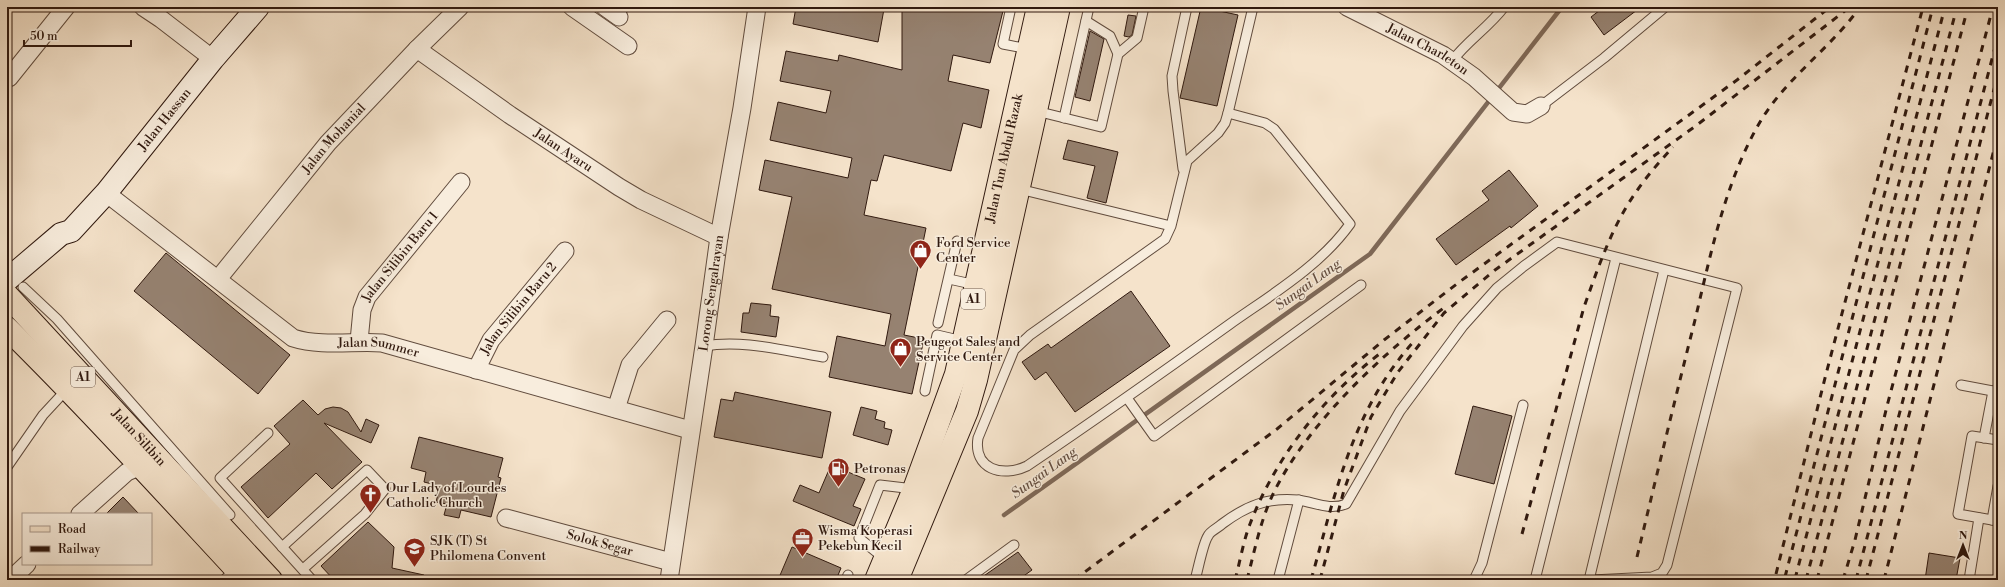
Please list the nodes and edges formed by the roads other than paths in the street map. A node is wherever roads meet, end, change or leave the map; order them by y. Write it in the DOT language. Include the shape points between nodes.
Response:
graph roads {
  1 [pos="66,7"];
  2 [pos="143,7"];
  3 [pos="258,7"];
  4 [pos="460,7"];
  5 [pos="572,7"];
  6 [pos="605,7"];
  7 [pos="757,7"];
  8 [pos="1011,7"];
  9 [pos="1038,7"];
  10 [pos="1059,7"];
  11 [pos="1089,7"];
  12 [pos="1144,7"];
  13 [pos="1187,7"];
  14 [pos="1253,7"];
  15 [pos="1347,7"];
  16 [pos="1504,7"];
  17 [pos="1665,7"];
  18 [pos="619,17"];
  19 [pos="1086,21"];
  20 [pos="628,46"];
  21 [pos="417,50"];
  22 [pos="1028,50"];
  23 [pos="1118,54"];
  24 [pos="213,59"];
  25 [pos="1452,61"];
  26 [pos="8,78"];
  27 [pos="1541,106"];
  28 [pos="1036,112"];
  29 [pos="1228,113"];
  30 [pos="1064,118"];
  31 [pos="1184,173"];
  32 [pos="461,182"];
  33 [pos="1019,189"];
  34 [pos="106,193"];
  35 [pos="1171,226"];
  36 [pos="719,237"];
  37 [pos="957,241"];
  38 [pos="565,251"];
  39 [pos="1616,258"];
  40 [pos="1664,270"];
  41 [pos="218,279"];
  42 [pos="949,279"];
  43 [pos="976,285"];
  44 [pos="1361,285"];
  45 [pos="11,293"];
  46 [pos="667,320"];
  47 [pos="938,323"];
  48 [pos="7,328"];
  49 [pos="359,341"];
  50 [pos="964,342"];
  51 [pos="704,346"];
  52 [pos="823,357"];
  53 [pos="476,370"];
  54 [pos="1961,385"];
  55 [pos="68,388"];
  56 [pos="925,391"];
  57 [pos="1995,391"];
  58 [pos="1127,398"];
  59 [pos="1523,405"];
  60 [pos="616,409"];
  61 [pos="690,430"];
  62 [pos="268,433"];
  63 [pos="1984,438"];
  64 [pos="1998,440"];
  65 [pos="141,466"];
  66 [pos="7,467"];
  67 [pos="1998,486"];
  68 [pos="914,489"];
  69 [pos="1299,500"];
  70 [pos="243,504"];
  71 [pos="81,513"];
  72 [pos="506,518"];
  73 [pos="1980,518"];
  74 [pos="225,519"];
  75 [pos="1995,521"];
  76 [pos="1014,545"];
  77 [pos="282,547"];
  78 [pos="885,559"];
  79 [pos="671,562"];
  80 [pos="26,565"];
  81 [pos="303,569"];
  82 [pos="235,576"];
  83 [pos="10,580"];
  84 [pos="271,580"];
  85 [pos="312,580"];
  86 [pos="669,580"];
  87 [pos="876,580"];
  88 [pos="898,580"];
  89 [pos="966,580"];
  90 [pos="1195,580"];
  91 [pos="1278,580"];
  92 [pos="1474,580"];
  93 [pos="1535,580"];
  94 [pos="1589,580"];
  95 [pos="1592,580"];
  96 [pos="1969,580"];
  1 -- 26 [label="street"];
  2 -- 24 [label="street"];
  3 -- 24 [label="street, Jalan Hassan"];
  4 -- 21 [label="street, Jalan Mohanial"];
  5 -- 20 [label="street"];
  6 -- 18 [label="street"];
  7 -- 36 [label="street, Lorong Sengalrayan"];
  8 -- 22 [label="lane" via="1002,44"];
  9 -- 22 [label="main road, Jalan Tun Abdul Razak / A1"];
  10 -- 28 [label="main road, Jalan Tun Abdul Razak / A1"];
  11 -- 19 [label="lane"];
  12 -- 23 [label="lane" via="1137,38"];
  13 -- 31 [label="lane" via="1172,76"];
  14 -- 29 [label="lane"];
  15 -- 25 [label="street, Jalan Charleton"];
  16 -- 25 [label="lane" via="1463,46"];
  17 -- 27 [label="lane"];
  19 -- 23 [label="lane" via="1110,36"];
  19 -- 30 [label="lane"];
  21 -- 36 [label="street, Jalan Ayaru" via="619,187"];
  21 -- 41 [label="street, Jalan Mohanial" via="328,143"];
  22 -- 43 [label="main road, Jalan Tun Abdul Razak / A1"];
  23 -- 30 [label="lane" via="1101,128"];
  24 -- 34 [label="street, Jalan Hassan"];
  25 -- 27 [label="street, Jalan Charleton" via="1474,77 1512,112 1527,114"];
  28 -- 30 [label="lane"];
  28 -- 33 [label="main road, Jalan Tun Abdul Razak / A1"];
  29 -- 31 [label="lane" via="1218,133 1186,161"];
  29 -- 58 [label="lane" via="1265,122 1274,129 1350,224 1342,235 1288,283"];
  31 -- 35 [label="lane"];
  32 -- 49 [label="street, Jalan Silibin Baru 1" via="367,297 362,310"];
  33 -- 35 [label="lane"];
  33 -- 88 [label="main road, Jalan Tun Abdul Razak / A1" via="982,354 966,411"];
  34 -- 41 [label="street, Jalan Summer"];
  34 -- 45 [label="street, Jalan Hassan" via="71,231 68,241"];
  35 -- 58 [label="lane" via="1164,239 1030,335 1014,350 978,438 979,456 995,470 1017,471"];
  36 -- 51 [label="street, Lorong Sengalrayan"];
  37 -- 42 [label="lane"];
  38 -- 53 [label="street, Jalan Silibin Baru 2" via="491,340"];
  39 -- 40 [label="lane"];
  39 -- 69 [label="lane" via="1557,242 1524,266 1497,288 1454,338 1400,411 1346,504 1332,508"];
  39 -- 93 [label="lane"];
  40 -- 94 [label="lane"];
  40 -- 95 [label="lane" via="1738,288 1667,566 1662,573 1652,577"];
  41 -- 49 [label="street, Jalan Summer" via="293,338 314,343"];
  42 -- 43 [label="lane"];
  42 -- 47 [label="lane"];
  43 -- 50 [label="main road, Jalan Tun Abdul Razak / A1"];
  44 -- 58 [label="lane" via="1154,436"];
  45 -- 74 [label="main road, Jalan Silibin / A1"];
  46 -- 60 [label="street" via="630,365"];
  48 -- 55 [label="main road, Jalan Silibin / A1"];
  49 -- 53 [label="street, Jalan Summer" via="382,343"];
  50 -- 56 [label="lane" via="937,335"];
  50 -- 68 [label="main road, Jalan Tun Abdul Razak / A1" via="946,405"];
  51 -- 52 [label="lane" via="739,343"];
  51 -- 61 [label="street, Lorong Sengalrayan"];
  53 -- 60 [label="street, Jalan Summer"];
  54 -- 57 [label="lane"];
  55 -- 65 [label="main road, Jalan Silibin / A1"];
  55 -- 66 [label="lane" via="43,415"];
  57 -- 63 [label="lane"];
  59 -- 92 [label="lane" via="1482,563"];
  60 -- 61 [label="street, Jalan Summer"];
  61 -- 79 [label="street, Lorong Sengalrayan"];
  62 -- 70 [label="lane" via="220,478"];
  63 -- 64 [label="lane"];
  63 -- 73 [label="lane" via="1972,436 1958,514"];
  65 -- 71 [label="street" via="127,472"];
  65 -- 82 [label="main road, Jalan Silibin / A1"];
  67 -- 75 [label="lane"];
  68 -- 78 [label="main road, Jalan Tun Abdul Razak / A1"];
  68 -- 78 [label="lane" via="880,485 859,538"];
  69 -- 90 [label="lane" via="1264,501 1235,514 1208,536"];
  69 -- 91 [label="lane"];
  70 -- 74 [label="lane"];
  70 -- 77 [label="lane"];
  72 -- 79 [label="street, Solok Segar"];
  73 -- 75 [label="lane"];
  73 -- 96 [label="lane"];
  74 -- 84 [label="main road, Jalan Silibin / A1"];
  76 -- 89 [label="lane"];
  77 -- 81 [label="lane"];
  77 -- 81 [label="lane" via="367,470 385,489 365,514"];
  78 -- 87 [label="main road, Jalan Tun Abdul Razak / A1"];
  79 -- 86 [label="street, Lorong Sengalrayan"];
  80 -- 83 [label="street"];
  81 -- 85 [label="lane"];
}
